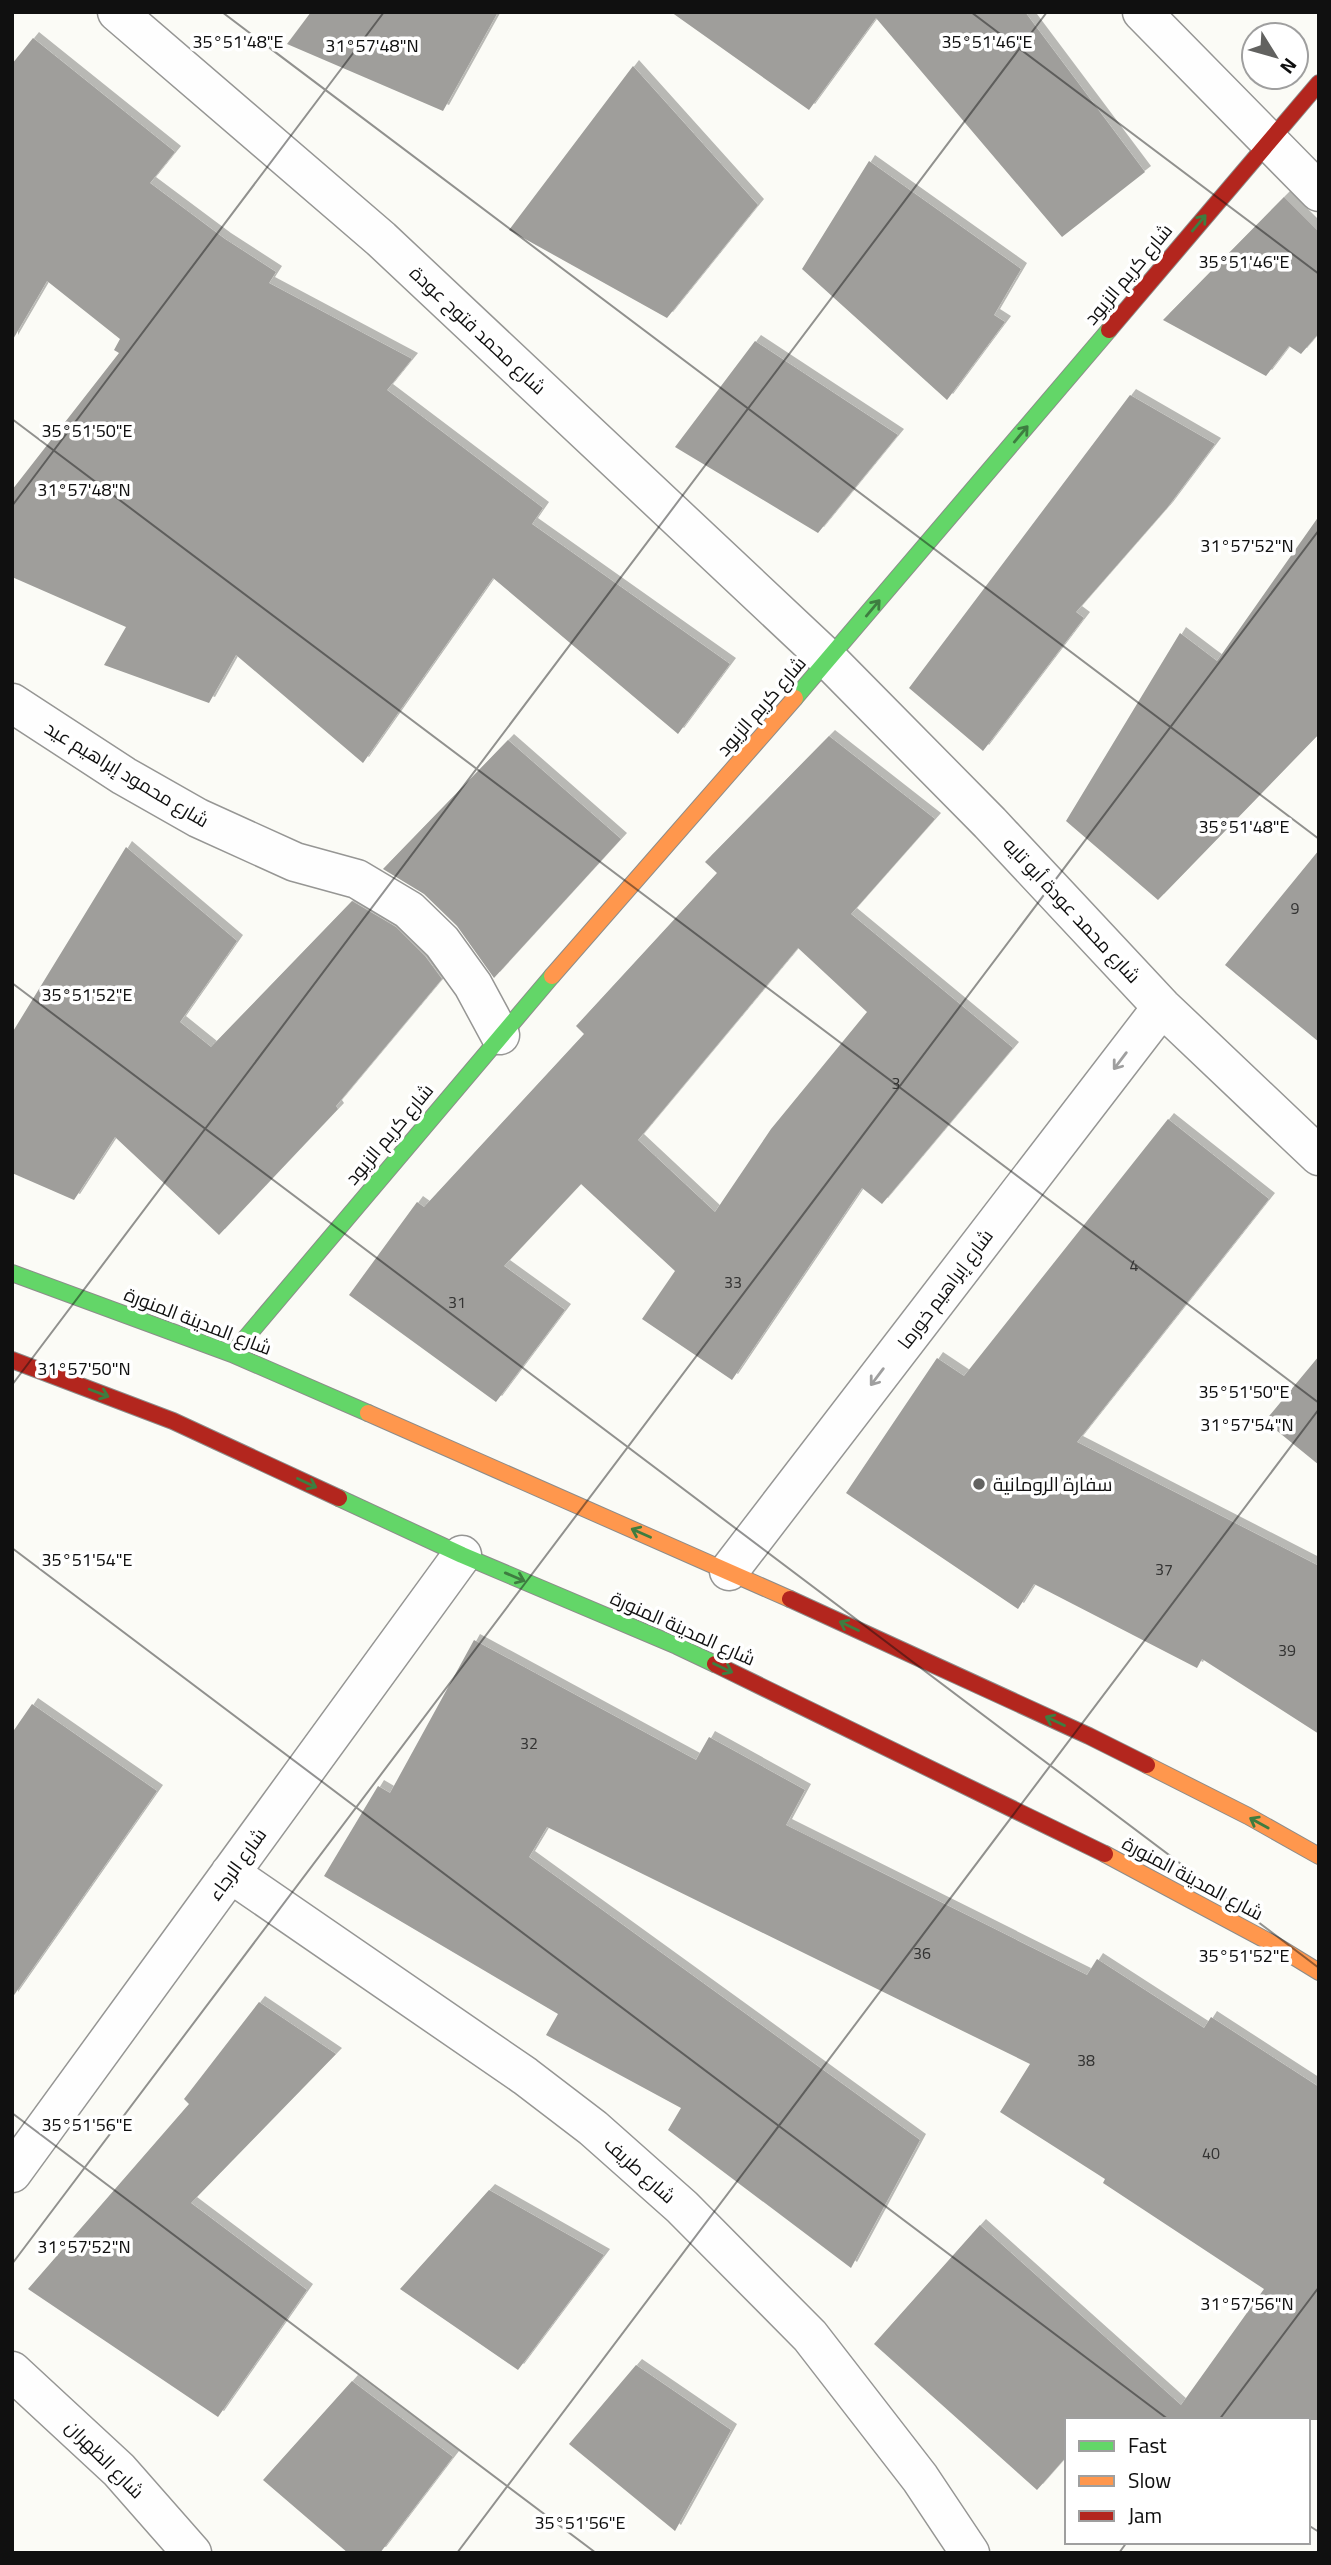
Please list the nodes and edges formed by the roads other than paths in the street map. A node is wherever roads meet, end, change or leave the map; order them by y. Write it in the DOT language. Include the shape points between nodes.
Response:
graph roads {
  1 [pos="117,12"];
  2 [pos="1142,12"];
  3 [pos="1319,83"];
  4 [pos="1270,140"];
  5 [pos="1319,192"];
  6 [pos="829,660"];
  7 [pos="12,704"];
  8 [pos="1162,1007"];
  9 [pos="500,1035"];
  10 [pos="1319,1156"];
  11 [pos="12,1273"];
  12 [pos="232,1354"];
  13 [pos="12,1360"];
  14 [pos="462,1555"];
  15 [pos="729,1571"];
  16 [pos="1319,1856"];
  17 [pos="230,1873"];
  18 [pos="1319,1972"];
  19 [pos="12,2173"];
  20 [pos="12,2371"];
  21 [pos="192,2553"];
  22 [pos="970,2553"];
  1 -- 6 [label="street, شارع محمد فتوح عودة" via="381,239"];
  2 -- 4 [label="street"];
  3 -- 4 [label="main road, شارع كريم الزيود"];
  4 -- 5 [label="street"];
  6 -- 4 [label="main road, شارع كريم الزيود, one-way"];
  6 -- 8 [label="street, شارع محمد عودة أبو تايه"];
  6 -- 9 [label="main road, شارع كريم الزيود"];
  7 -- 9 [label="street, شارع محمود إبراهيم عيد" via="198,818 295,862 358,879 409,910 442,942 473,985"];
  8 -- 10 [label="street, شارع محمد عودة أبو تايه"];
  8 -- 15 [label="street, شارع إبراهيم خورما, one-way"];
  9 -- 12 [label="main road, شارع كريم الزيود"];
  11 -- 12 [label="main road, شارع المدينة المنورة"];
  15 -- 12 [label="main road, شارع المدينة المنورة, one-way"];
  13 -- 14 [label="main road, شارع المدينة المنورة, one-way" via="173,1421"];
  14 -- 17 [label="street, شارع الرجاء"];
  14 -- 18 [label="main road, شارع المدينة المنورة, one-way" via="677,1646 867,1737 1097,1850"];
  16 -- 15 [label="main road, شارع المدينة المنورة, one-way" via="1089,1736"];
  17 -- 19 [label="street, شارع الرجاء"];
  17 -- 22 [label="street, شارع طريف" via="525,2076 593,2128 682,2207 810,2336 920,2478"];
  20 -- 21 [label="street, شارع الظهران" via="119,2470"];
}
